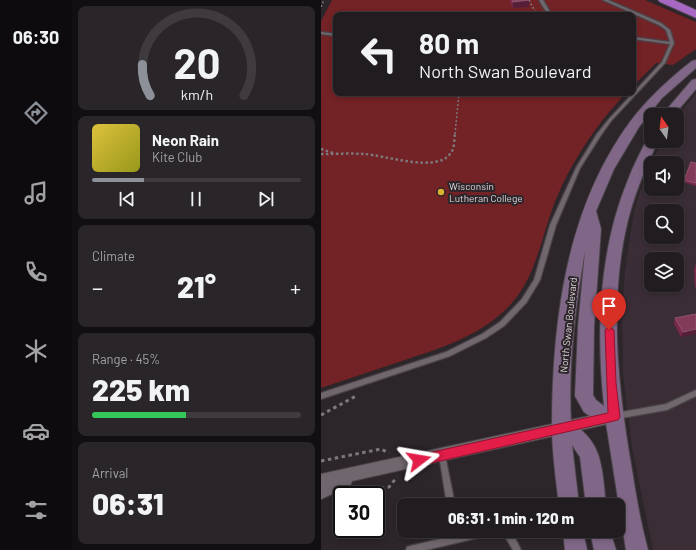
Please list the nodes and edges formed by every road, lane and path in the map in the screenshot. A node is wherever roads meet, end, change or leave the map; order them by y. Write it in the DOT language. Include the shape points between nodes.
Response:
graph roads {
  1 [pos="324,0"];
  2 [pos="529,0"];
  3 [pos="541,0"];
  4 [pos="605,0"];
  5 [pos="664,0"];
  6 [pos="685,0"];
  7 [pos="696,5"];
  8 [pos="321,7"];
  9 [pos="535,12"];
  10 [pos="547,12"];
  11 [pos="632,12"];
  12 [pos="636,14"];
  13 [pos="696,14"];
  14 [pos="321,33"];
  15 [pos="333,35"];
  16 [pos="636,38"];
  17 [pos="672,43"];
  18 [pos="696,63"];
  19 [pos="696,82"];
  20 [pos="636,92"];
  21 [pos="459,96"];
  22 [pos="633,96"];
  23 [pos="674,108"];
  24 [pos="649,148"];
  25 [pos="321,149"];
  26 [pos="334,153"];
  27 [pos="321,154"];
  28 [pos="590,213"];
  29 [pos="369,380"];
  30 [pos="696,393"];
  31 [pos="321,396"];
  32 [pos="321,415"];
  33 [pos="614,417"];
  34 [pos="561,427"];
  35 [pos="381,449"];
  36 [pos="442,455"];
  37 [pos="321,461"];
  38 [pos="364,473"];
  39 [pos="321,480"];
  40 [pos="389,487"];
  41 [pos="385,488"];
  42 [pos="321,492"];
  43 [pos="450,498"];
  44 [pos="568,498"];
  45 [pos="595,498"];
  46 [pos="447,538"];
  47 [pos="511,538"];
  48 [pos="574,538"];
  49 [pos="602,538"];
  50 [pos="410,550"];
  51 [pos="517,550"];
  52 [pos="576,550"];
  53 [pos="605,550"];
  54 [pos="637,550"];
  1 -- 8 [label="path"];
  2 -- 9 [label="path"];
  3 -- 10 [label="lane"];
  4 -- 11 [label="lane"];
  5 -- 13 [label="highway"];
  6 -- 7 [label="highway"];
  12 -- 17 [label="lane" via="669,30"];
  14 -- 15 [label="lane"];
  16 -- 17 [label="lane"];
  17 -- 20 [label="lane" via="664,62"];
  18 -- 28 [label="main road, North Swan Boulevard" via="668,86 628,134 606,173"];
  19 -- 23 [label="main road"];
  21 -- 26 [label="path" via="453,149 450,155 440,160 423,163 365,154"];
  22 -- 29 [label="lane" via="606,125 578,168 553,225 537,280 515,311 502,324 468,345"];
  24 -- 33 [label="main road" via="624,213 612,269 609,317"];
  25 -- 26 [label="path"];
  26 -- 27 [label="path"];
  28 -- 33 [label="main road" via="594,229 586,327 584,396 590,406"];
  28 -- 34 [label="main road, North Swan Boulevard" via="582,231 570,290 563,348"];
  29 -- 31 [label="lane"];
  29 -- 32 [label="path" via="363,392"];
  30 -- 33 [label="lane" via="667,407"];
  33 -- 34 [label="street"];
  33 -- 54 [label="main road"];
  34 -- 36 [label="street"];
  34 -- 44 [label="main road, North Swan Boulevard"];
  34 -- 45 [label="main road" via="585,444 591,463"];
  35 -- 37 [label="path"];
  36 -- 38 [label="street"];
  36 -- 43 [label="lane"];
  38 -- 39 [label="street"];
  38 -- 42 [label="street"];
  40 -- 41 [label="path"];
  46 -- 50 [label="lane"];
  47 -- 51 [label="lane"];
  48 -- 52 [label="main road"];
  49 -- 53 [label="main road"];
}
